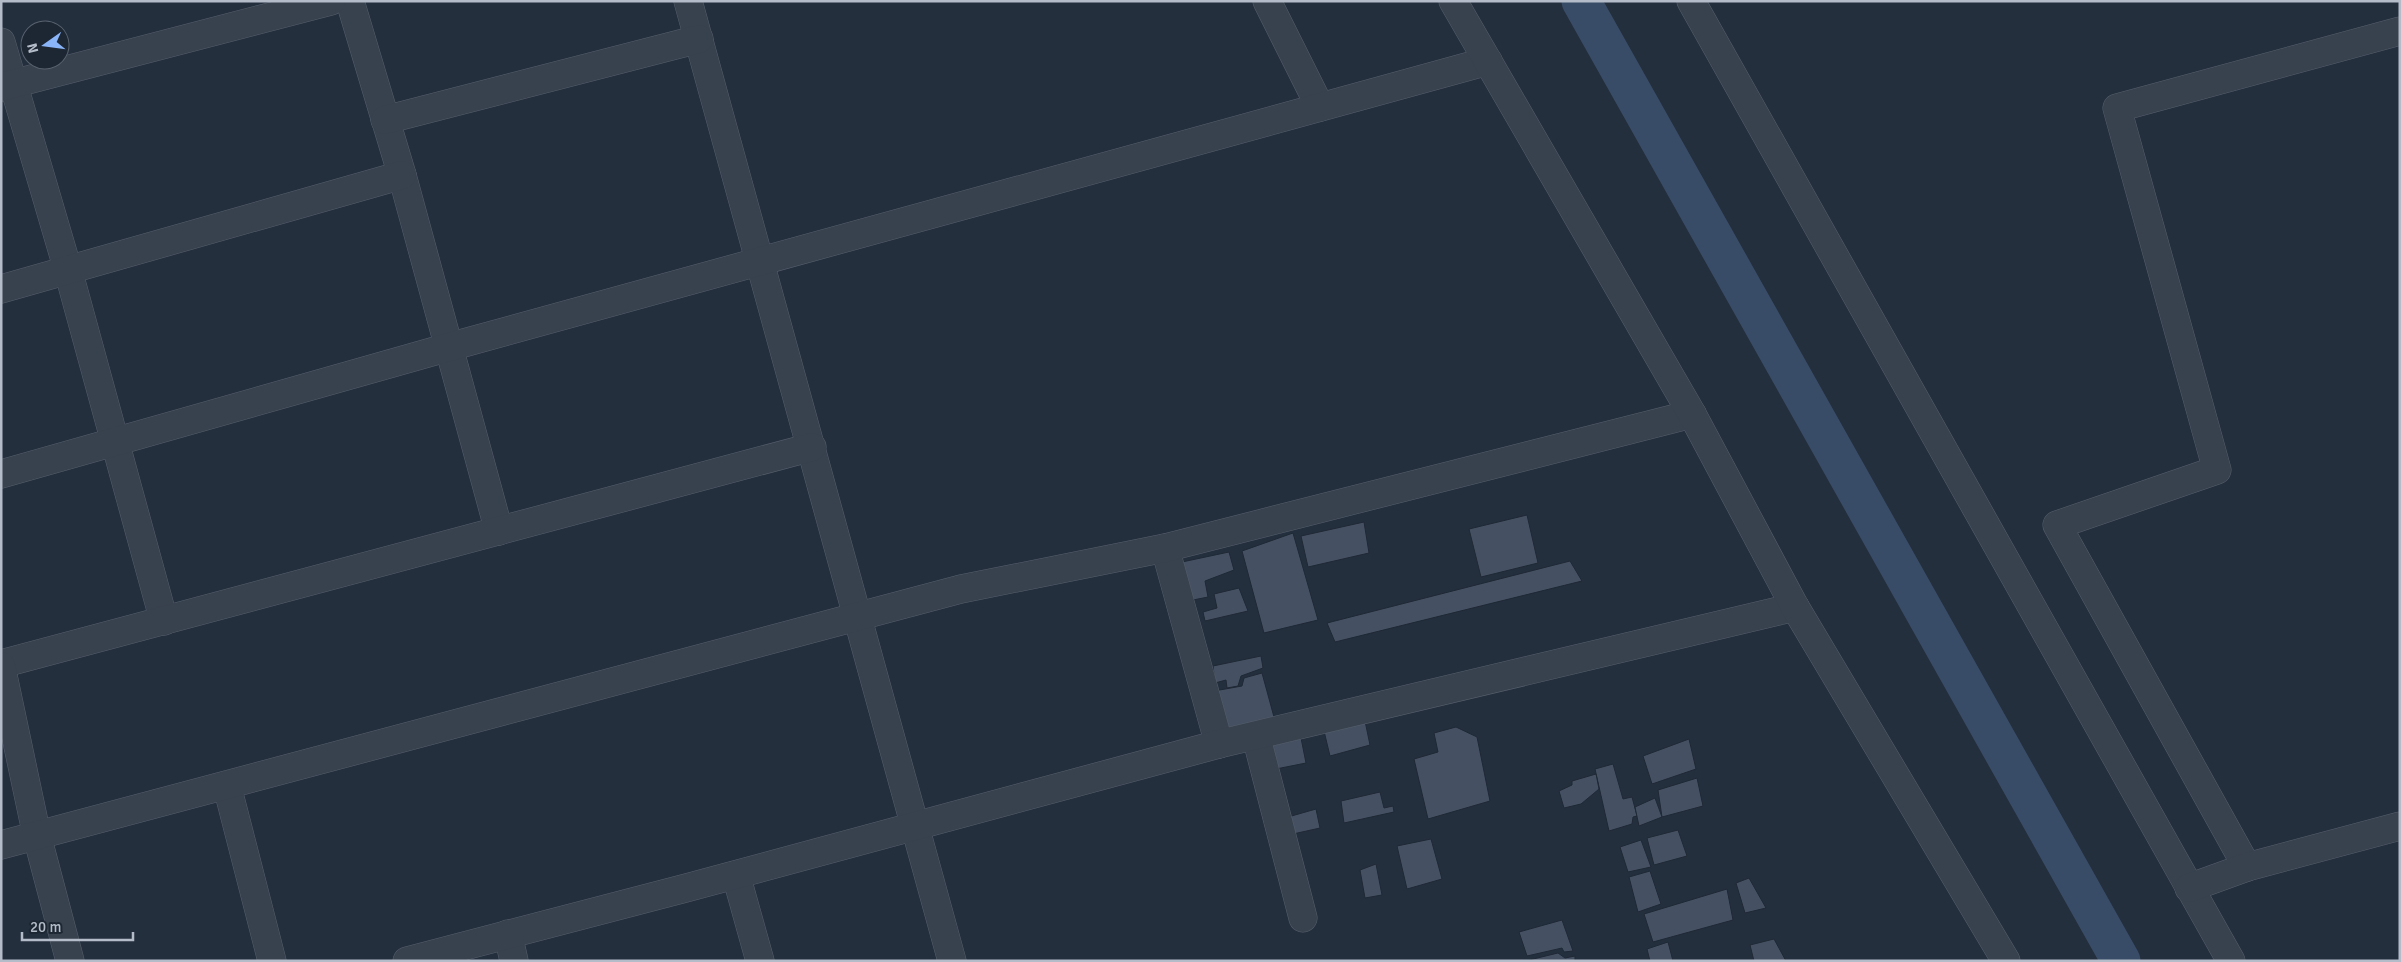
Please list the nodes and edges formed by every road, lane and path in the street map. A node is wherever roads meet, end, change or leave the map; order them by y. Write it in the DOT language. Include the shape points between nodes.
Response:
graph roads {
  1 [pos="330,1"];
  2 [pos="350,1"];
  3 [pos="688,1"];
  4 [pos="1267,1"];
  5 [pos="1453,1"];
  6 [pos="1691,1"];
  7 [pos="2400,31"];
  8 [pos="699,39"];
  9 [pos="1,42"];
  10 [pos="1488,61"];
  11 [pos="7,85"];
  12 [pos="1320,107"];
  13 [pos="386,120"];
  14 [pos="402,175"];
  15 [pos="761,261"];
  16 [pos="68,270"];
  17 [pos="1,289"];
  18 [pos="449,347"];
  19 [pos="1692,414"];
  20 [pos="115,442"];
  21 [pos="812,447"];
  22 [pos="1,474"];
  23 [pos="499,531"];
  24 [pos="1165,548"];
  25 [pos="1795,607"];
  26 [pos="857,617"];
  27 [pos="164,621"];
  28 [pos="1,665"];
  29 [pos="1256,736"];
  30 [pos="1219,744"];
  31 [pos="227,786"];
  32 [pos="2400,826"];
  33 [pos="913,827"];
  34 [pos="36,836"];
  35 [pos="1,845"];
  36 [pos="2247,867"];
  37 [pos="736,875"];
  38 [pos="2189,888"];
  39 [pos="1303,918"];
  40 [pos="508,934"];
  41 [pos="70,961"];
  42 [pos="272,961"];
  43 [pos="407,961"];
  44 [pos="514,961"];
  45 [pos="760,961"];
  46 [pos="952,961"];
  47 [pos="2006,961"];
  48 [pos="2231,961"];
  1 -- 11 [label="street"];
  2 -- 13 [label="street"];
  3 -- 8 [label="street"];
  4 -- 12 [label="street"];
  5 -- 10 [label="street"];
  6 -- 38 [label="street"];
  7 -- 36 [label="street" via="2117,108 2217,470 2057,525"];
  8 -- 13 [label="street"];
  8 -- 15 [label="street"];
  9 -- 11 [label="street"];
  10 -- 12 [label="street"];
  10 -- 19 [label="street"];
  11 -- 16 [label="street"];
  12 -- 15 [label="street"];
  13 -- 14 [label="street"];
  14 -- 16 [label="street"];
  14 -- 18 [label="street"];
  15 -- 18 [label="street"];
  15 -- 21 [label="street"];
  16 -- 17 [label="street"];
  16 -- 20 [label="street"];
  18 -- 20 [label="street"];
  18 -- 23 [label="street"];
  19 -- 24 [label="street"];
  19 -- 25 [label="street"];
  20 -- 22 [label="street"];
  20 -- 27 [label="street"];
  21 -- 23 [label="street"];
  21 -- 26 [label="street"];
  23 -- 27 [label="street"];
  24 -- 26 [label="street" via="961,589"];
  24 -- 30 [label="street"];
  25 -- 29 [label="street"];
  25 -- 47 [label="street"];
  26 -- 31 [label="street"];
  26 -- 33 [label="street"];
  27 -- 28 [label="street"];
  28 -- 34 [label="street"];
  29 -- 30 [label="street"];
  29 -- 39 [label="street"];
  30 -- 33 [label="street"];
  31 -- 34 [label="street"];
  31 -- 42 [label="street"];
  32 -- 36 [label="street"];
  33 -- 37 [label="street"];
  33 -- 46 [label="street"];
  34 -- 35 [label="street"];
  34 -- 41 [label="street"];
  36 -- 38 [label="street"];
  37 -- 40 [label="street"];
  37 -- 45 [label="street"];
  38 -- 48 [label="street"];
  40 -- 43 [label="street"];
  40 -- 44 [label="street"];
}
